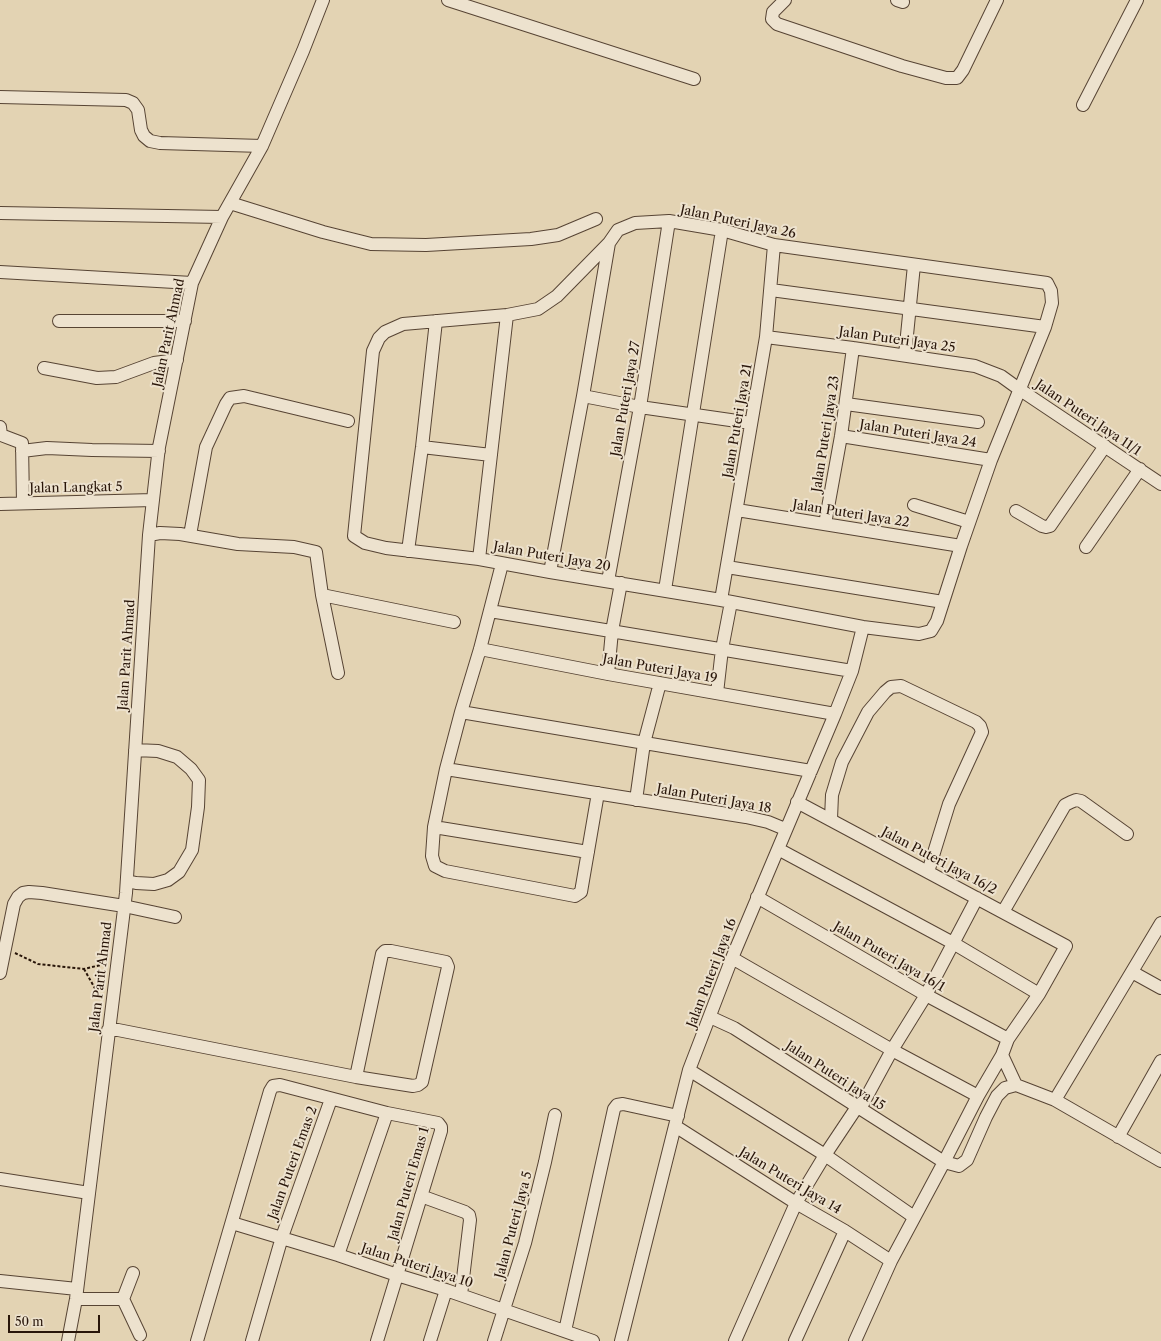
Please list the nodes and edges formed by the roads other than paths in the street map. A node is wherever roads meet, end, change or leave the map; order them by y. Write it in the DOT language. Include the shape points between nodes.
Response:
graph roads {
  1 [pos="323,0"];
  2 [pos="448,0"];
  3 [pos="785,0"];
  4 [pos="996,0"];
  5 [pos="1137,0"];
  6 [pos="694,79"];
  7 [pos="0,97"];
  8 [pos="1083,104"];
  9 [pos="262,146"];
  10 [pos="230,203"];
  11 [pos="0,213"];
  12 [pos="222,217"];
  13 [pos="596,219"];
  14 [pos="669,221"];
  15 [pos="722,230"];
  16 [pos="608,243"];
  17 [pos="774,245"];
  18 [pos="914,265"];
  19 [pos="0,272"];
  20 [pos="192,283"];
  21 [pos="771,290"];
  22 [pos="910,310"];
  23 [pos="506,315"];
  24 [pos="59,321"];
  25 [pos="185,321"];
  26 [pos="436,321"];
  27 [pos="1045,327"];
  28 [pos="766,338"];
  29 [pos="853,348"];
  30 [pos="373,350"];
  31 [pos="905,355"];
  32 [pos="177,360"];
  33 [pos="44,368"];
  34 [pos="1019,389"];
  35 [pos="583,396"];
  36 [pos="846,404"];
  37 [pos="640,406"];
  38 [pos="693,415"];
  39 [pos="348,421"];
  40 [pos="978,422"];
  41 [pos="751,423"];
  42 [pos="0,427"];
  43 [pos="841,436"];
  44 [pos="1105,446"];
  45 [pos="422,447"];
  46 [pos="22,451"];
  47 [pos="159,451"];
  48 [pos="491,455"];
  49 [pos="991,460"];
  50 [pos="1140,469"];
  51 [pos="1161,484"];
  52 [pos="153,500"];
  53 [pos="23,503"];
  54 [pos="0,504"];
  55 [pos="914,505"];
  56 [pos="737,510"];
  57 [pos="1016,511"];
  58 [pos="969,522"];
  59 [pos="825,524"];
  60 [pos="155,534"];
  61 [pos="185,534"];
  62 [pos="960,546"];
  63 [pos="1086,547"];
  64 [pos="408,551"];
  65 [pos="479,559"];
  66 [pos="502,564"];
  67 [pos="727,567"];
  68 [pos="550,572"];
  69 [pos="608,581"];
  70 [pos="621,583"];
  71 [pos="665,590"];
  72 [pos="322,595"];
  73 [pos="726,601"];
  74 [pos="943,602"];
  75 [pos="490,610"];
  76 [pos="454,622"];
  77 [pos="863,627"];
  78 [pos="612,631"];
  79 [pos="480,649"];
  80 [pos="722,649"];
  81 [pos="852,671"];
  82 [pos="338,673"];
  83 [pos="608,674"];
  84 [pos="660,683"];
  85 [pos="717,693"];
  86 [pos="461,712"];
  87 [pos="835,714"];
  88 [pos="644,743"];
  89 [pos="139,750"];
  90 [pos="446,769"];
  91 [pos="811,771"];
  92 [pos="598,793"];
  93 [pos="636,800"];
  94 [pos="797,802"];
  95 [pos="831,819"];
  96 [pos="434,827"];
  97 [pos="785,829"];
  98 [pos="1127,834"];
  99 [pos="778,849"];
  100 [pos="588,852"];
  101 [pos="928,872"];
  102 [pos="131,882"];
  103 [pos="757,897"];
  104 [pos="977,898"];
  105 [pos="134,908"];
  106 [pos="1003,912"];
  107 [pos="175,917"];
  108 [pos="1161,923"];
  109 [pos="953,943"];
  110 [pos="732,958"];
  111 [pos="0,972"];
  112 [pos="1132,972"];
  113 [pos="1161,988"];
  114 [pos="1039,994"];
  115 [pos="926,995"];
  116 [pos="710,1017"];
  117 [pos="113,1030"];
  118 [pos="1008,1038"];
  119 [pos="892,1050"];
  120 [pos="1002,1055"];
  121 [pos="1161,1062"];
  122 [pos="690,1070"];
  123 [pos="356,1077"];
  124 [pos="1016,1085"];
  125 [pos="978,1096"];
  126 [pos="331,1099"];
  127 [pos="1055,1100"];
  128 [pos="858,1108"];
  129 [pos="387,1114"];
  130 [pos="555,1115"];
  131 [pos="676,1121"];
  132 [pos="1118,1137"];
  133 [pos="825,1155"];
  134 [pos="1161,1161"];
  135 [pos="944,1162"];
  136 [pos="0,1179"];
  137 [pos="89,1194"];
  138 [pos="421,1196"];
  139 [pos="796,1203"];
  140 [pos="914,1217"];
  141 [pos="232,1223"];
  142 [pos="845,1231"];
  143 [pos="282,1237"];
  144 [pos="338,1255"];
  145 [pos="892,1261"];
  146 [pos="133,1273"];
  147 [pos="397,1275"];
  148 [pos="0,1280"];
  149 [pos="446,1290"];
  150 [pos="461,1295"];
  151 [pos="82,1296"];
  152 [pos="123,1299"];
  153 [pos="504,1310"];
  154 [pos="565,1330"];
  155 [pos="140,1335"];
  156 [pos="68,1341"];
  157 [pos="197,1341"];
  158 [pos="252,1341"];
  159 [pos="377,1341"];
  160 [pos="430,1341"];
  161 [pos="494,1341"];
  162 [pos="593,1341"];
  163 [pos="621,1341"];
  164 [pos="735,1341"];
  165 [pos="795,1341"];
  166 [pos="855,1341"];
  1 -- 9 [label="street, Jalan Parit Ahmad"];
  2 -- 6 [label="street"];
  3 -- 4 [label="street" via="773,12 772,19 777,24 946,78 957,78 963,70"];
  5 -- 8 [label="street"];
  7 -- 9 [label="street" via="126,100 133,103 138,110 141,130 150,141"];
  9 -- 10 [label="street, Jalan Parit Ahmad"];
  10 -- 12 [label="street, Jalan Parit Ahmad"];
  10 -- 13 [label="street" via="323,232 364,243 386,245 531,239 558,235"];
  11 -- 12 [label="street"];
  12 -- 20 [label="street, Jalan Parit Ahmad"];
  14 -- 15 [label="street, Jalan Puteri Jaya 26"];
  14 -- 16 [label="street, Jalan Puteri Jaya 26" via="635,224 618,230"];
  14 -- 37 [label="street, Jalan Puteri Jaya 27"];
  15 -- 17 [label="street, Jalan Puteri Jaya 26"];
  15 -- 38 [label="street"];
  16 -- 23 [label="street, Jalan Puteri Jaya 26" via="557,296 538,309"];
  16 -- 35 [label="street"];
  17 -- 18 [label="street, Jalan Puteri Jaya 26"];
  17 -- 21 [label="street, Jalan Puteri Jaya 21"];
  18 -- 22 [label="street"];
  18 -- 27 [label="street, Jalan Puteri Jaya 26" via="1047,283 1052,303"];
  19 -- 20 [label="street"];
  20 -- 25 [label="street, Jalan Parit Ahmad"];
  21 -- 22 [label="street"];
  21 -- 28 [label="street, Jalan Puteri Jaya 21"];
  22 -- 27 [label="street"];
  22 -- 31 [label="street"];
  23 -- 26 [label="street, Jalan Puteri Jaya 26"];
  23 -- 48 [label="street"];
  24 -- 25 [label="street"];
  25 -- 32 [label="street, Jalan Parit Ahmad"];
  26 -- 30 [label="street, Jalan Puteri Jaya 26" via="403,324 385,332"];
  26 -- 45 [label="street"];
  27 -- 34 [label="street"];
  28 -- 29 [label="street, Jalan Puteri Jaya 25"];
  28 -- 41 [label="street, Jalan Puteri Jaya 21"];
  29 -- 31 [label="street, Jalan Puteri Jaya 25"];
  29 -- 36 [label="street, Jalan Puteri Jaya 23"];
  30 -- 64 [label="street, Jalan Puteri Jaya 20" via="354,536 364,542"];
  31 -- 34 [label="street, Jalan Puteri Jaya 25" via="975,366 1001,376"];
  32 -- 33 [label="street" via="154,363 116,377 97,378"];
  32 -- 47 [label="street, Jalan Parit Ahmad"];
  34 -- 44 [label="street, Jalan Puteri Jaya 11/1"];
  34 -- 49 [label="street"];
  35 -- 37 [label="street"];
  35 -- 68 [label="street"];
  36 -- 40 [label="street"];
  36 -- 43 [label="street, Jalan Puteri Jaya 23"];
  37 -- 38 [label="street"];
  37 -- 69 [label="street, Jalan Puteri Jaya 27"];
  38 -- 41 [label="street"];
  38 -- 71 [label="street"];
  39 -- 61 [label="street" via="244,396 230,398 206,447"];
  41 -- 56 [label="street, Jalan Puteri Jaya 21"];
  42 -- 46 [label="street" via="1,435 22,443"];
  43 -- 49 [label="street, Jalan Puteri Jaya 24"];
  43 -- 59 [label="street, Jalan Puteri Jaya 23"];
  44 -- 50 [label="street, Jalan Puteri Jaya 11/1"];
  44 -- 57 [label="street" via="1050,526 1042,526"];
  45 -- 48 [label="street"];
  45 -- 64 [label="street"];
  46 -- 47 [label="street" via="47,448"];
  46 -- 53 [label="street"];
  47 -- 52 [label="street, Jalan Parit Ahmad"];
  48 -- 65 [label="street"];
  49 -- 58 [label="street"];
  50 -- 51 [label="street, Jalan Puteri Jaya 11/1"];
  50 -- 63 [label="street"];
  52 -- 53 [label="street, Jalan Langkat 5"];
  52 -- 60 [label="street, Jalan Parit Ahmad"];
  53 -- 54 [label="street, Jalan Langkat 5"];
  55 -- 58 [label="street"];
  56 -- 59 [label="street, Jalan Puteri Jaya 22"];
  56 -- 67 [label="street, Jalan Puteri Jaya 21"];
  58 -- 62 [label="street"];
  59 -- 62 [label="street, Jalan Puteri Jaya 22"];
  60 -- 61 [label="street"];
  60 -- 89 [label="street, Jalan Parit Ahmad"];
  61 -- 72 [label="street" via="238,544 294,547 316,552"];
  62 -- 74 [label="street"];
  64 -- 65 [label="street, Jalan Puteri Jaya 20"];
  65 -- 66 [label="street, Jalan Puteri Jaya 20"];
  66 -- 68 [label="street, Jalan Puteri Jaya 20"];
  66 -- 75 [label="street"];
  67 -- 73 [label="street, Jalan Puteri Jaya 21"];
  67 -- 74 [label="street"];
  68 -- 69 [label="street, Jalan Puteri Jaya 20"];
  69 -- 70 [label="street, Jalan Puteri Jaya 20"];
  70 -- 71 [label="street, Jalan Puteri Jaya 20"];
  70 -- 78 [label="street"];
  71 -- 73 [label="street, Jalan Puteri Jaya 20"];
  72 -- 76 [label="street"];
  72 -- 82 [label="street"];
  73 -- 77 [label="street, Jalan Puteri Jaya 20"];
  73 -- 80 [label="street, Jalan Puteri Jaya 21"];
  74 -- 77 [label="street, Jalan Puteri Jaya 20" via="931,631 918,634"];
  75 -- 78 [label="street"];
  75 -- 79 [label="street"];
  77 -- 81 [label="street, Jalan Puteri Jaya 16"];
  78 -- 80 [label="street"];
  78 -- 83 [label="street"];
  79 -- 83 [label="street, Jalan Puteri Jaya 19"];
  79 -- 86 [label="street"];
  80 -- 81 [label="street"];
  80 -- 85 [label="street, Jalan Puteri Jaya 21"];
  81 -- 87 [label="street, Jalan Puteri Jaya 16"];
  83 -- 84 [label="street, Jalan Puteri Jaya 19"];
  84 -- 85 [label="street, Jalan Puteri Jaya 19"];
  84 -- 88 [label="street"];
  85 -- 87 [label="street, Jalan Puteri Jaya 19"];
  86 -- 88 [label="street"];
  86 -- 90 [label="street"];
  87 -- 91 [label="street, Jalan Puteri Jaya 16"];
  88 -- 91 [label="street"];
  88 -- 93 [label="street"];
  89 -- 102 [label="street, Jalan Parit Ahmad"];
  89 -- 102 [label="street" via="158,751 177,757 191,769 199,780 198,807 192,850 179,872 168,880 154,884"];
  90 -- 92 [label="street, Jalan Puteri Jaya 18"];
  90 -- 96 [label="street"];
  91 -- 94 [label="street, Jalan Puteri Jaya 16"];
  92 -- 93 [label="street, Jalan Puteri Jaya 18"];
  92 -- 100 [label="street"];
  93 -- 97 [label="street, Jalan Puteri Jaya 18" via="746,817"];
  94 -- 95 [label="street, Jalan Puteri Jaya 16/2"];
  94 -- 97 [label="street, Jalan Puteri Jaya 16"];
  95 -- 101 [label="street, Jalan Puteri Jaya 16/2"];
  95 -- 101 [label="street" via="832,795 842,762 868,712 884,692 892,687 901,686 976,722 982,732 949,804"];
  96 -- 100 [label="street"];
  96 -- 100 [label="street" via="432,856 435,866 445,871 575,896 581,892"];
  97 -- 99 [label="street, Jalan Puteri Jaya 16"];
  98 -- 106 [label="street" via="1081,800 1065,805"];
  99 -- 103 [label="street, Jalan Puteri Jaya 16"];
  99 -- 109 [label="street"];
  101 -- 104 [label="street, Jalan Puteri Jaya 16/2"];
  102 -- 105 [label="street, Jalan Parit Ahmad"];
  103 -- 110 [label="street, Jalan Puteri Jaya 16"];
  103 -- 115 [label="street, Jalan Puteri Jaya 16/1"];
  104 -- 106 [label="street, Jalan Puteri Jaya 16/2"];
  104 -- 109 [label="street"];
  105 -- 107 [label="street"];
  105 -- 111 [label="street" via="42,893 23,893 14,904"];
  105 -- 117 [label="street, Jalan Parit Ahmad" via="118,954 110,1015"];
  106 -- 114 [label="street, Jalan Puteri Jaya 16/2" via="1066,946"];
  108 -- 112 [label="street"];
  109 -- 114 [label="street"];
  109 -- 115 [label="street"];
  110 -- 116 [label="street, Jalan Puteri Jaya 16"];
  110 -- 119 [label="street"];
  112 -- 113 [label="street"];
  112 -- 127 [label="street"];
  114 -- 118 [label="street"];
  115 -- 118 [label="street, Jalan Puteri Jaya 16/1"];
  115 -- 119 [label="street"];
  116 -- 122 [label="street, Jalan Puteri Jaya 16"];
  116 -- 128 [label="street, Jalan Puteri Jaya 15" via="734,1028"];
  117 -- 123 [label="street"];
  117 -- 137 [label="street, Jalan Parit Ahmad"];
  118 -- 120 [label="street"];
  119 -- 125 [label="street"];
  119 -- 128 [label="street"];
  120 -- 124 [label="street"];
  120 -- 125 [label="street"];
  121 -- 132 [label="street"];
  122 -- 131 [label="street, Jalan Puteri Jaya 16"];
  122 -- 133 [label="street"];
  123 -- 123 [label="street" via="413,1086 422,1082 448,967 446,962 390,951 382,954"];
  124 -- 127 [label="street"];
  124 -- 135 [label="street" via="1005,1088 997,1096 967,1160 959,1166"];
  125 -- 135 [label="street"];
  126 -- 129 [label="street"];
  126 -- 141 [label="street" via="280,1085 273,1086"];
  126 -- 143 [label="street, Jalan Puteri Emas 2"];
  127 -- 132 [label="street"];
  128 -- 133 [label="street"];
  128 -- 135 [label="street, Jalan Puteri Jaya 15"];
  129 -- 138 [label="street, Jalan Puteri Emas 1" via="441,1126"];
  129 -- 144 [label="street"];
  130 -- 153 [label="street, Jalan Puteri Jaya 5" via="524,1243"];
  131 -- 139 [label="street, Jalan Puteri Jaya 14"];
  131 -- 154 [label="street, Jalan Puteri Jaya 14" via="623,1104 617,1105 614,1109"];
  131 -- 163 [label="street, Jalan Puteri Jaya 16"];
  132 -- 134 [label="street"];
  133 -- 139 [label="street"];
  133 -- 140 [label="street"];
  135 -- 140 [label="street"];
  136 -- 137 [label="street"];
  137 -- 151 [label="street, Jalan Parit Ahmad"];
  138 -- 147 [label="street, Jalan Puteri Emas 1"];
  138 -- 150 [label="street" via="465,1212 469,1216"];
  139 -- 142 [label="street, Jalan Puteri Jaya 14"];
  139 -- 164 [label="street"];
  140 -- 145 [label="street"];
  141 -- 143 [label="street, Jalan Puteri Jaya 10"];
  141 -- 157 [label="street"];
  142 -- 145 [label="street, Jalan Puteri Jaya 14"];
  142 -- 165 [label="street"];
  143 -- 144 [label="street, Jalan Puteri Jaya 10"];
  143 -- 158 [label="street, Jalan Puteri Emas 2"];
  144 -- 147 [label="street, Jalan Puteri Jaya 10"];
  145 -- 166 [label="street"];
  146 -- 152 [label="street"];
  147 -- 149 [label="street, Jalan Puteri Jaya 10"];
  147 -- 159 [label="street, Jalan Puteri Emas 1"];
  148 -- 151 [label="street"];
  149 -- 150 [label="street, Jalan Puteri Jaya 10"];
  149 -- 160 [label="street"];
  150 -- 153 [label="street, Jalan Puteri Jaya 10"];
  151 -- 152 [label="street"];
  151 -- 156 [label="street, Jalan Parit Ahmad"];
  152 -- 155 [label="street"];
  153 -- 154 [label="street, Jalan Puteri Jaya 10"];
  153 -- 161 [label="street, Jalan Puteri Jaya 5"];
  154 -- 162 [label="street, Jalan Puteri Jaya 10"];
}
